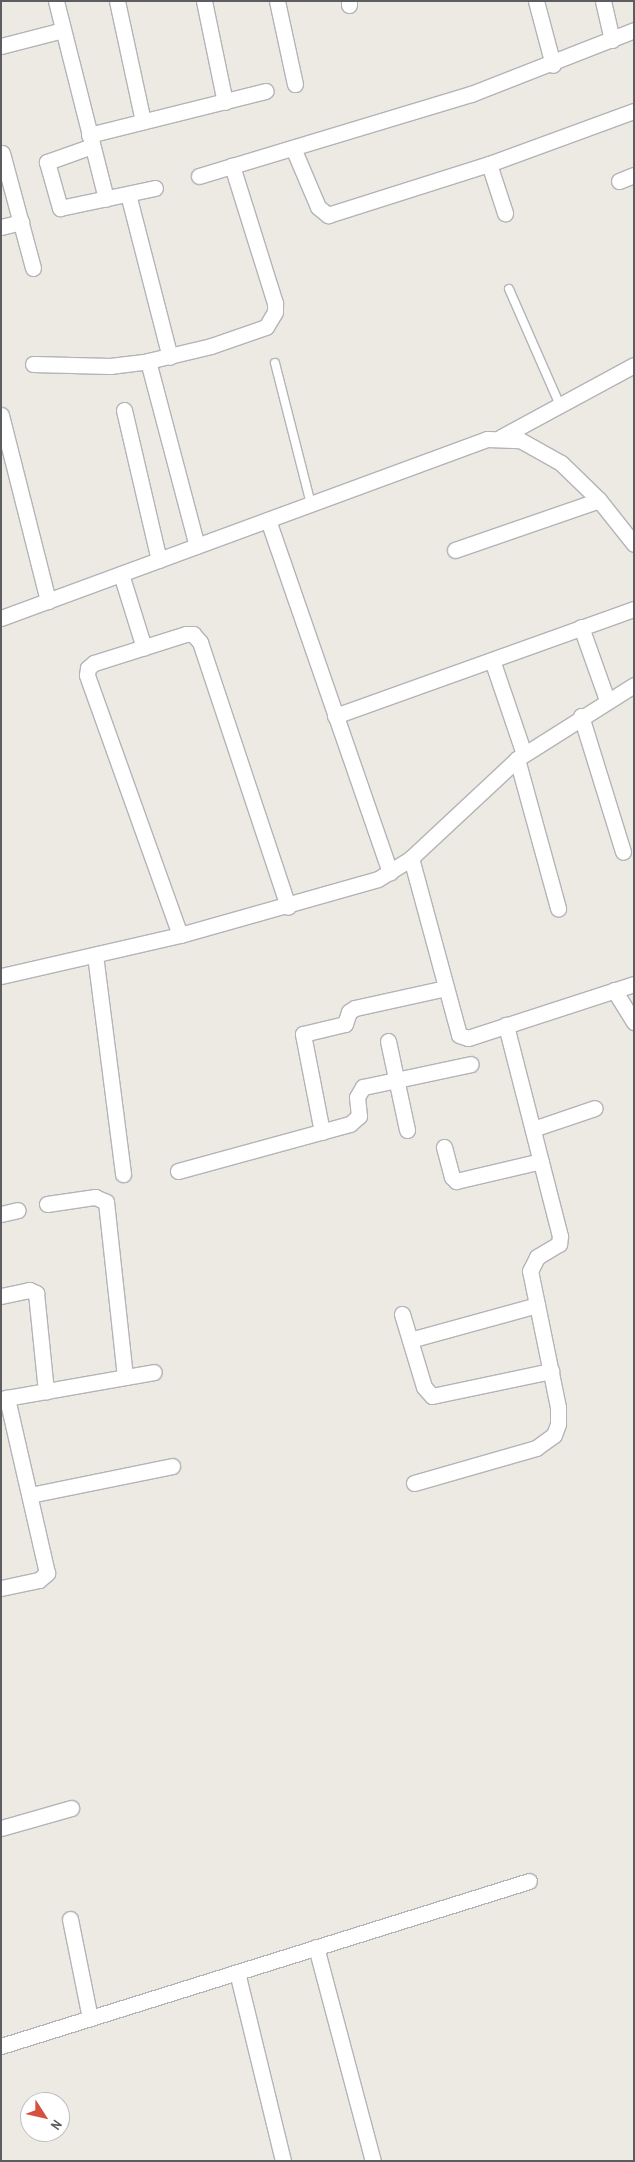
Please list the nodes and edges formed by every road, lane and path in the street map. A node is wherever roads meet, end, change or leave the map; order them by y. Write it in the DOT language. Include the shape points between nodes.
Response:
graph roads {
  1 [pos="56,1"];
  2 [pos="117,1"];
  3 [pos="204,1"];
  4 [pos="277,1"];
  5 [pos="536,1"];
  6 [pos="602,1"];
  7 [pos="63,30"];
  8 [pos="634,30"];
  9 [pos="612,40"];
  10 [pos="1,46"];
  11 [pos="553,64"];
  12 [pos="295,84"];
  13 [pos="266,91"];
  14 [pos="225,102"];
  15 [pos="634,111"];
  16 [pos="143,122"];
  17 [pos="91,141"];
  18 [pos="293,148"];
  19 [pos="2,153"];
  20 [pos="488,164"];
  21 [pos="232,166"];
  22 [pos="634,175"];
  23 [pos="199,176"];
  24 [pos="619,181"];
  25 [pos="155,188"];
  26 [pos="128,194"];
  27 [pos="106,199"];
  28 [pos="506,213"];
  29 [pos="21,222"];
  30 [pos="1,227"];
  31 [pos="33,268"];
  32 [pos="509,289"];
  33 [pos="170,357"];
  34 [pos="148,361"];
  35 [pos="275,363"];
  36 [pos="33,364"];
  37 [pos="634,365"];
  38 [pos="560,405"];
  39 [pos="124,410"];
  40 [pos="1,415"];
  41 [pos="501,437"];
  42 [pos="599,500"];
  43 [pos="311,504"];
  44 [pos="268,520"];
  45 [pos="634,544"];
  46 [pos="197,546"];
  47 [pos="455,550"];
  48 [pos="159,560"];
  49 [pos="121,574"];
  50 [pos="48,601"];
  51 [pos="634,608"];
  52 [pos="1,618"];
  53 [pos="581,627"];
  54 [pos="144,648"];
  55 [pos="492,660"];
  56 [pos="634,685"];
  57 [pos="607,700"];
  58 [pos="335,716"];
  59 [pos="581,716"];
  60 [pos="521,757"];
  61 [pos="623,852"];
  62 [pos="411,858"];
  63 [pos="390,873"];
  64 [pos="288,907"];
  65 [pos="558,908"];
  66 [pos="180,935"];
  67 [pos="95,954"];
  68 [pos="1,976"];
  69 [pos="634,984"];
  70 [pos="446,988"];
  71 [pos="614,990"];
  72 [pos="634,1022"];
  73 [pos="506,1025"];
  74 [pos="388,1041"];
  75 [pos="471,1064"];
  76 [pos="396,1081"];
  77 [pos="595,1108"];
  78 [pos="533,1129"];
  79 [pos="407,1130"];
  80 [pos="322,1132"];
  81 [pos="444,1147"];
  82 [pos="541,1162"];
  83 [pos="178,1171"];
  84 [pos="123,1174"];
  85 [pos="47,1204"];
  86 [pos="18,1210"];
  87 [pos="1,1214"];
  88 [pos="1,1296"];
  89 [pos="537,1305"];
  90 [pos="402,1314"];
  91 [pos="410,1340"];
  92 [pos="551,1371"];
  93 [pos="154,1372"];
  94 [pos="125,1377"];
  95 [pos="46,1391"];
  96 [pos="4,1399"];
  97 [pos="172,1466"];
  98 [pos="414,1484"];
  99 [pos="30,1495"];
  100 [pos="1,1588"];
  101 [pos="71,1808"];
  102 [pos="1,1828"];
  103 [pos="529,1881"];
  104 [pos="70,1919"];
  105 [pos="316,1947"];
  106 [pos="237,1972"];
  107 [pos="90,2018"];
  108 [pos="1,2046"];
  109 [pos="283,2161"];
  110 [pos="372,2161"];
  1 -- 7 [label="street"];
  2 -- 16 [label="street"];
  3 -- 14 [label="street"];
  4 -- 12 [label="street"];
  5 -- 11 [label="street"];
  6 -- 9 [label="street"];
  7 -- 10 [label="street"];
  7 -- 17 [label="street"];
  8 -- 9 [label="street"];
  9 -- 11 [label="street"];
  11 -- 18 [label="street" via="471,94"];
  13 -- 14 [label="street"];
  14 -- 16 [label="street"];
  15 -- 20 [label="street"];
  16 -- 17 [label="street"];
  17 -- 27 [label="street"];
  17 -- 27 [label="street" via="49,160 46,167 60,208"];
  18 -- 20 [label="street" via="318,207 328,215"];
  18 -- 21 [label="street"];
  19 -- 29 [label="street"];
  20 -- 28 [label="street"];
  21 -- 23 [label="street"];
  21 -- 33 [label="street" via="275,303 275,312 266,327 253,333"];
  22 -- 24 [label="street"];
  25 -- 26 [label="street"];
  26 -- 27 [label="street"];
  26 -- 33 [label="street"];
  29 -- 30 [label="street"];
  29 -- 31 [label="street"];
  32 -- 38 [label="lane"];
  33 -- 34 [label="street"];
  34 -- 36 [label="street" via="90,366"];
  34 -- 46 [label="street"];
  35 -- 43 [label="lane"];
  37 -- 38 [label="street"];
  38 -- 41 [label="street"];
  39 -- 48 [label="street"];
  40 -- 50 [label="street"];
  41 -- 42 [label="street" via="520,440 541,450 561,463"];
  41 -- 43 [label="street" via="487,439"];
  42 -- 45 [label="street"];
  42 -- 47 [label="street"];
  43 -- 44 [label="street"];
  44 -- 46 [label="street"];
  44 -- 58 [label="street"];
  46 -- 48 [label="street"];
  48 -- 49 [label="street"];
  49 -- 50 [label="street"];
  49 -- 54 [label="street"];
  50 -- 52 [label="street"];
  51 -- 53 [label="street"];
  53 -- 55 [label="street"];
  53 -- 57 [label="street"];
  54 -- 64 [label="street" via="186,634 198,637"];
  54 -- 66 [label="street" via="94,663 88,668 87,676"];
  55 -- 58 [label="street"];
  55 -- 60 [label="street"];
  56 -- 57 [label="street"];
  57 -- 59 [label="street"];
  58 -- 63 [label="street"];
  59 -- 60 [label="street"];
  59 -- 61 [label="street"];
  60 -- 62 [label="street"];
  60 -- 65 [label="street"];
  62 -- 63 [label="street"];
  62 -- 70 [label="street"];
  63 -- 64 [label="street"];
  64 -- 66 [label="street"];
  66 -- 67 [label="street"];
  67 -- 68 [label="street"];
  67 -- 84 [label="street"];
  69 -- 71 [label="street"];
  70 -- 73 [label="street" via="459,1035 468,1038"];
  70 -- 80 [label="street" via="355,1008 349,1012 345,1024 303,1034"];
  71 -- 72 [label="street"];
  71 -- 73 [label="street"];
  73 -- 78 [label="street"];
  74 -- 76 [label="street"];
  75 -- 76 [label="street"];
  76 -- 79 [label="street"];
  76 -- 80 [label="street" via="363,1087 357,1097 359,1116 356,1121"];
  77 -- 78 [label="street"];
  78 -- 82 [label="street"];
  80 -- 83 [label="street"];
  81 -- 82 [label="street" via="452,1177 456,1180"];
  82 -- 89 [label="street" via="560,1236 552,1250 532,1263 530,1271"];
  85 -- 94 [label="street" via="95,1197 104,1198 106,1202"];
  86 -- 87 [label="street"];
  88 -- 95 [label="street" via="29,1290 36,1293"];
  89 -- 91 [label="street"];
  89 -- 92 [label="street"];
  90 -- 91 [label="street"];
  91 -- 92 [label="street" via="424,1387 432,1396"];
  92 -- 98 [label="street" via="558,1424 546,1444"];
  93 -- 94 [label="street"];
  94 -- 95 [label="street"];
  95 -- 96 [label="street"];
  96 -- 99 [label="street"];
  97 -- 99 [label="street"];
  99 -- 100 [label="street" via="47,1573 39,1580"];
  101 -- 102 [label="street"];
  103 -- 105 [label="street"];
  104 -- 107 [label="street"];
  105 -- 106 [label="street"];
  105 -- 110 [label="street"];
  106 -- 107 [label="street"];
  106 -- 109 [label="street"];
  107 -- 108 [label="street"];
}
